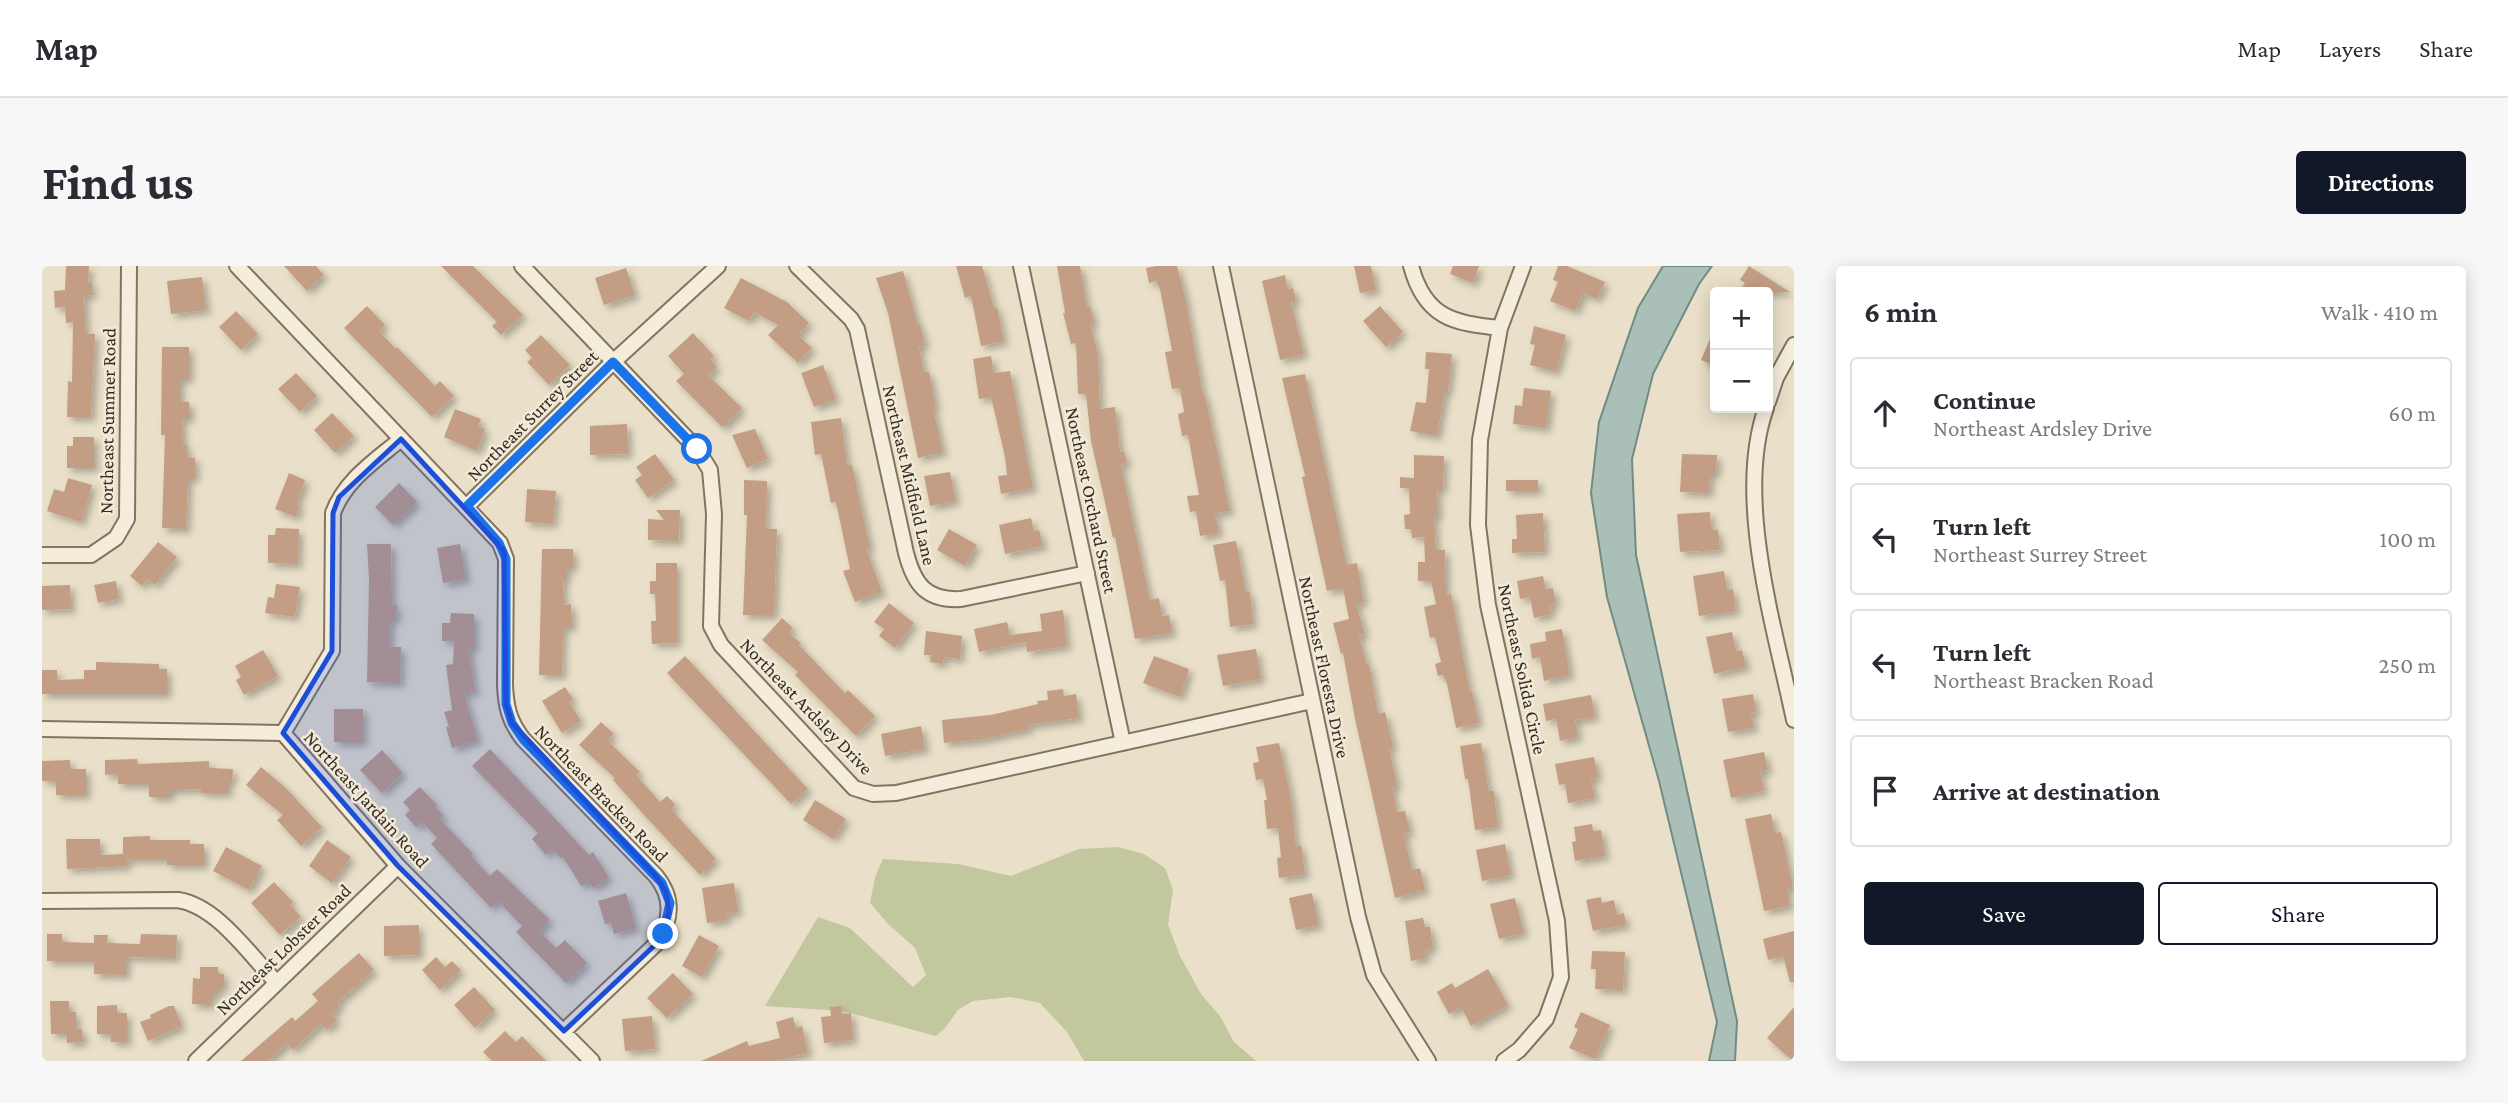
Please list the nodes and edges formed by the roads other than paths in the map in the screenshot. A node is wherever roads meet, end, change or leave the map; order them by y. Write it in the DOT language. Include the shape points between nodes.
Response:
graph roads {
  1 [pos="129,266"];
  2 [pos="237,266"];
  3 [pos="522,266"];
  4 [pos="718,266"];
  5 [pos="797,266"];
  6 [pos="1021,266"];
  7 [pos="1220,266"];
  8 [pos="1411,266"];
  9 [pos="1522,266"];
  10 [pos="1500,328"];
  11 [pos="1794,345"];
  12 [pos="613,362"];
  13 [pos="1773,387"];
  14 [pos="1764,413"];
  15 [pos="401,439"];
  16 [pos="467,506"];
  17 [pos="42,555"];
  18 [pos="1087,573"];
  19 [pos="1312,701"];
  20 [pos="1794,720"];
  21 [pos="42,729"];
  22 [pos="283,733"];
  23 [pos="1123,743"];
  24 [pos="398,866"];
  25 [pos="42,901"];
  26 [pos="276,982"];
  27 [pos="564,1031"];
  28 [pos="196,1061"];
  29 [pos="592,1061"];
  30 [pos="1428,1061"];
  31 [pos="1504,1061"];
  1 -- 17 [label="street, Northeast Summer Road" via="127,519 116,538 91,555"];
  2 -- 15 [label="street, Northeast Bracken Road"];
  3 -- 12 [label="street, Northeast Ardsley Drive"];
  4 -- 12 [label="street, Northeast Surrey Street"];
  5 -- 18 [label="street, Northeast Midfield Lane" via="857,329 910,570 919,585 940,597 961,599"];
  6 -- 18 [label="street, Northeast Orchard Street"];
  7 -- 19 [label="street, Northeast Floresta Drive"];
  8 -- 10 [label="street" via="1428,305 1461,324"];
  9 -- 10 [label="street, Northeast Solida Circle"];
  10 -- 31 [label="street, Northeast Solida Circle" via="1480,440 1478,525 1488,605 1557,920 1561,976 1546,1020"];
  11 -- 13 [label="street"];
  12 -- 16 [label="street, Northeast Surrey Street"];
  12 -- 23 [label="street, Northeast Ardsley Drive" via="697,449 710,470 711,626 721,645 854,788 873,794 896,793"];
  14 -- 20 [label="street" via="1758,429 1754,489 1757,544"];
  15 -- 16 [label="street, Northeast Bracken Road"];
  15 -- 22 [label="street" via="339,497 333,513 332,651"];
  16 -- 27 [label="street, Northeast Bracken Road" via="499,543 506,559 506,704 512,723 656,876 670,903 667,924 656,944"];
  18 -- 23 [label="street, Northeast Orchard Street"];
  19 -- 23 [label="street, Northeast Ardsley Drive"];
  19 -- 30 [label="street, Northeast Floresta Drive" via="1374,975"];
  21 -- 22 [label="street, Northeast Jardain Road"];
  22 -- 24 [label="street, Northeast Jardain Road"];
  24 -- 26 [label="street, Northeast Lobster Road"];
  24 -- 27 [label="street, Northeast Jardain Road"];
  25 -- 26 [label="street" via="191,902 212,914"];
  26 -- 28 [label="street, Northeast Lobster Road"];
  27 -- 29 [label="street, Northeast Jardain Road"];
}
